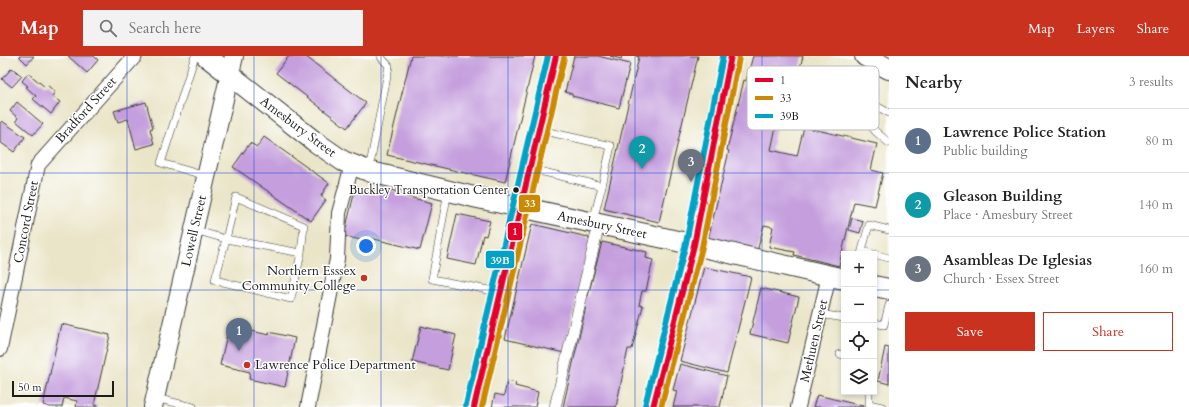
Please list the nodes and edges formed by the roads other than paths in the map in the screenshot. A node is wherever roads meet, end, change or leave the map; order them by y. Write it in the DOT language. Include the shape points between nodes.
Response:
graph roads {
  1 [pos="135,56"];
  2 [pos="194,56"];
  3 [pos="206,56"];
  4 [pos="380,56"];
  5 [pos="556,56"];
  6 [pos="731,56"];
  7 [pos="232,65"];
  8 [pos="879,107"];
  9 [pos="889,113"];
  10 [pos="539,129"];
  11 [pos="874,130"];
  12 [pos="889,143"];
  13 [pos="38,165"];
  14 [pos="360,168"];
  15 [pos="529,168"];
  16 [pos="206,176"];
  17 [pos="602,186"];
  18 [pos="448,191"];
  19 [pos="520,207"];
  20 [pos="596,223"];
  21 [pos="194,230"];
  22 [pos="889,230"];
  23 [pos="226,239"];
  24 [pos="694,245"];
  25 [pos="861,251"];
  26 [pos="301,254"];
  27 [pos="877,255"];
  28 [pos="889,258"];
  29 [pos="837,277"];
  30 [pos="877,287"];
  31 [pos="889,289"];
  32 [pos="501,293"];
  33 [pos="889,305"];
  34 [pos="820,314"];
  35 [pos="841,318"];
  36 [pos="877,324"];
  37 [pos="0,349"];
  38 [pos="154,403"];
  39 [pos="869,405"];
  40 [pos="193,407"];
  41 [pos="308,407"];
  42 [pos="474,407"];
  43 [pos="555,407"];
  44 [pos="653,407"];
  45 [pos="798,407"];
  46 [pos="882,407"];
  1 -- 13 [label="street, Bradford Street"];
  2 -- 16 [label="lane" via="161,163"];
  3 -- 7 [label="main road, Amesbury Street"];
  4 -- 14 [label="lane" via="389,66"];
  5 -- 10 [label="main road"];
  6 -- 24 [label="main road"];
  7 -- 14 [label="main road, Amesbury Street" via="314,141 343,161"];
  7 -- 16 [label="street, Lowell Street"];
  8 -- 9 [label="lane"];
  10 -- 15 [label="main road"];
  10 -- 17 [label="lane" via="611,146"];
  11 -- 12 [label="lane"];
  13 -- 37 [label="street, Concord Street"];
  14 -- 18 [label="main road, Amesbury Street"];
  14 -- 41 [label="street" via="339,213 337,259"];
  15 -- 17 [label="lane"];
  15 -- 19 [label="main road"];
  16 -- 21 [label="street, Lowell Street"];
  17 -- 20 [label="lane"];
  18 -- 19 [label="main road, Amesbury Street"];
  18 -- 32 [label="lane" via="432,279"];
  19 -- 20 [label="main road, Amesbury Street"];
  19 -- 32 [label="main road"];
  20 -- 24 [label="main road, Amesbury Street"];
  20 -- 43 [label="street"];
  21 -- 23 [label="lane"];
  21 -- 38 [label="street, Lowell Street"];
  22 -- 25 [label="lane" via="869,225"];
  23 -- 26 [label="lane"];
  23 -- 26 [label="lane" via="236,197 304,226"];
  23 -- 26 [label="lane" via="215,280 291,299"];
  24 -- 29 [label="main road, Amesbury Street"];
  24 -- 44 [label="main road"];
  27 -- 28 [label="lane"];
  29 -- 34 [label="street, Methuen Street"];
  30 -- 31 [label="main road"];
  32 -- 42 [label="main road"];
  33 -- 36 [label="lane" via="884,325"];
  34 -- 35 [label="lane"];
  34 -- 45 [label="street, Methuen Street"];
  38 -- 40 [label="lane"];
  39 -- 46 [label="lane"];
}
